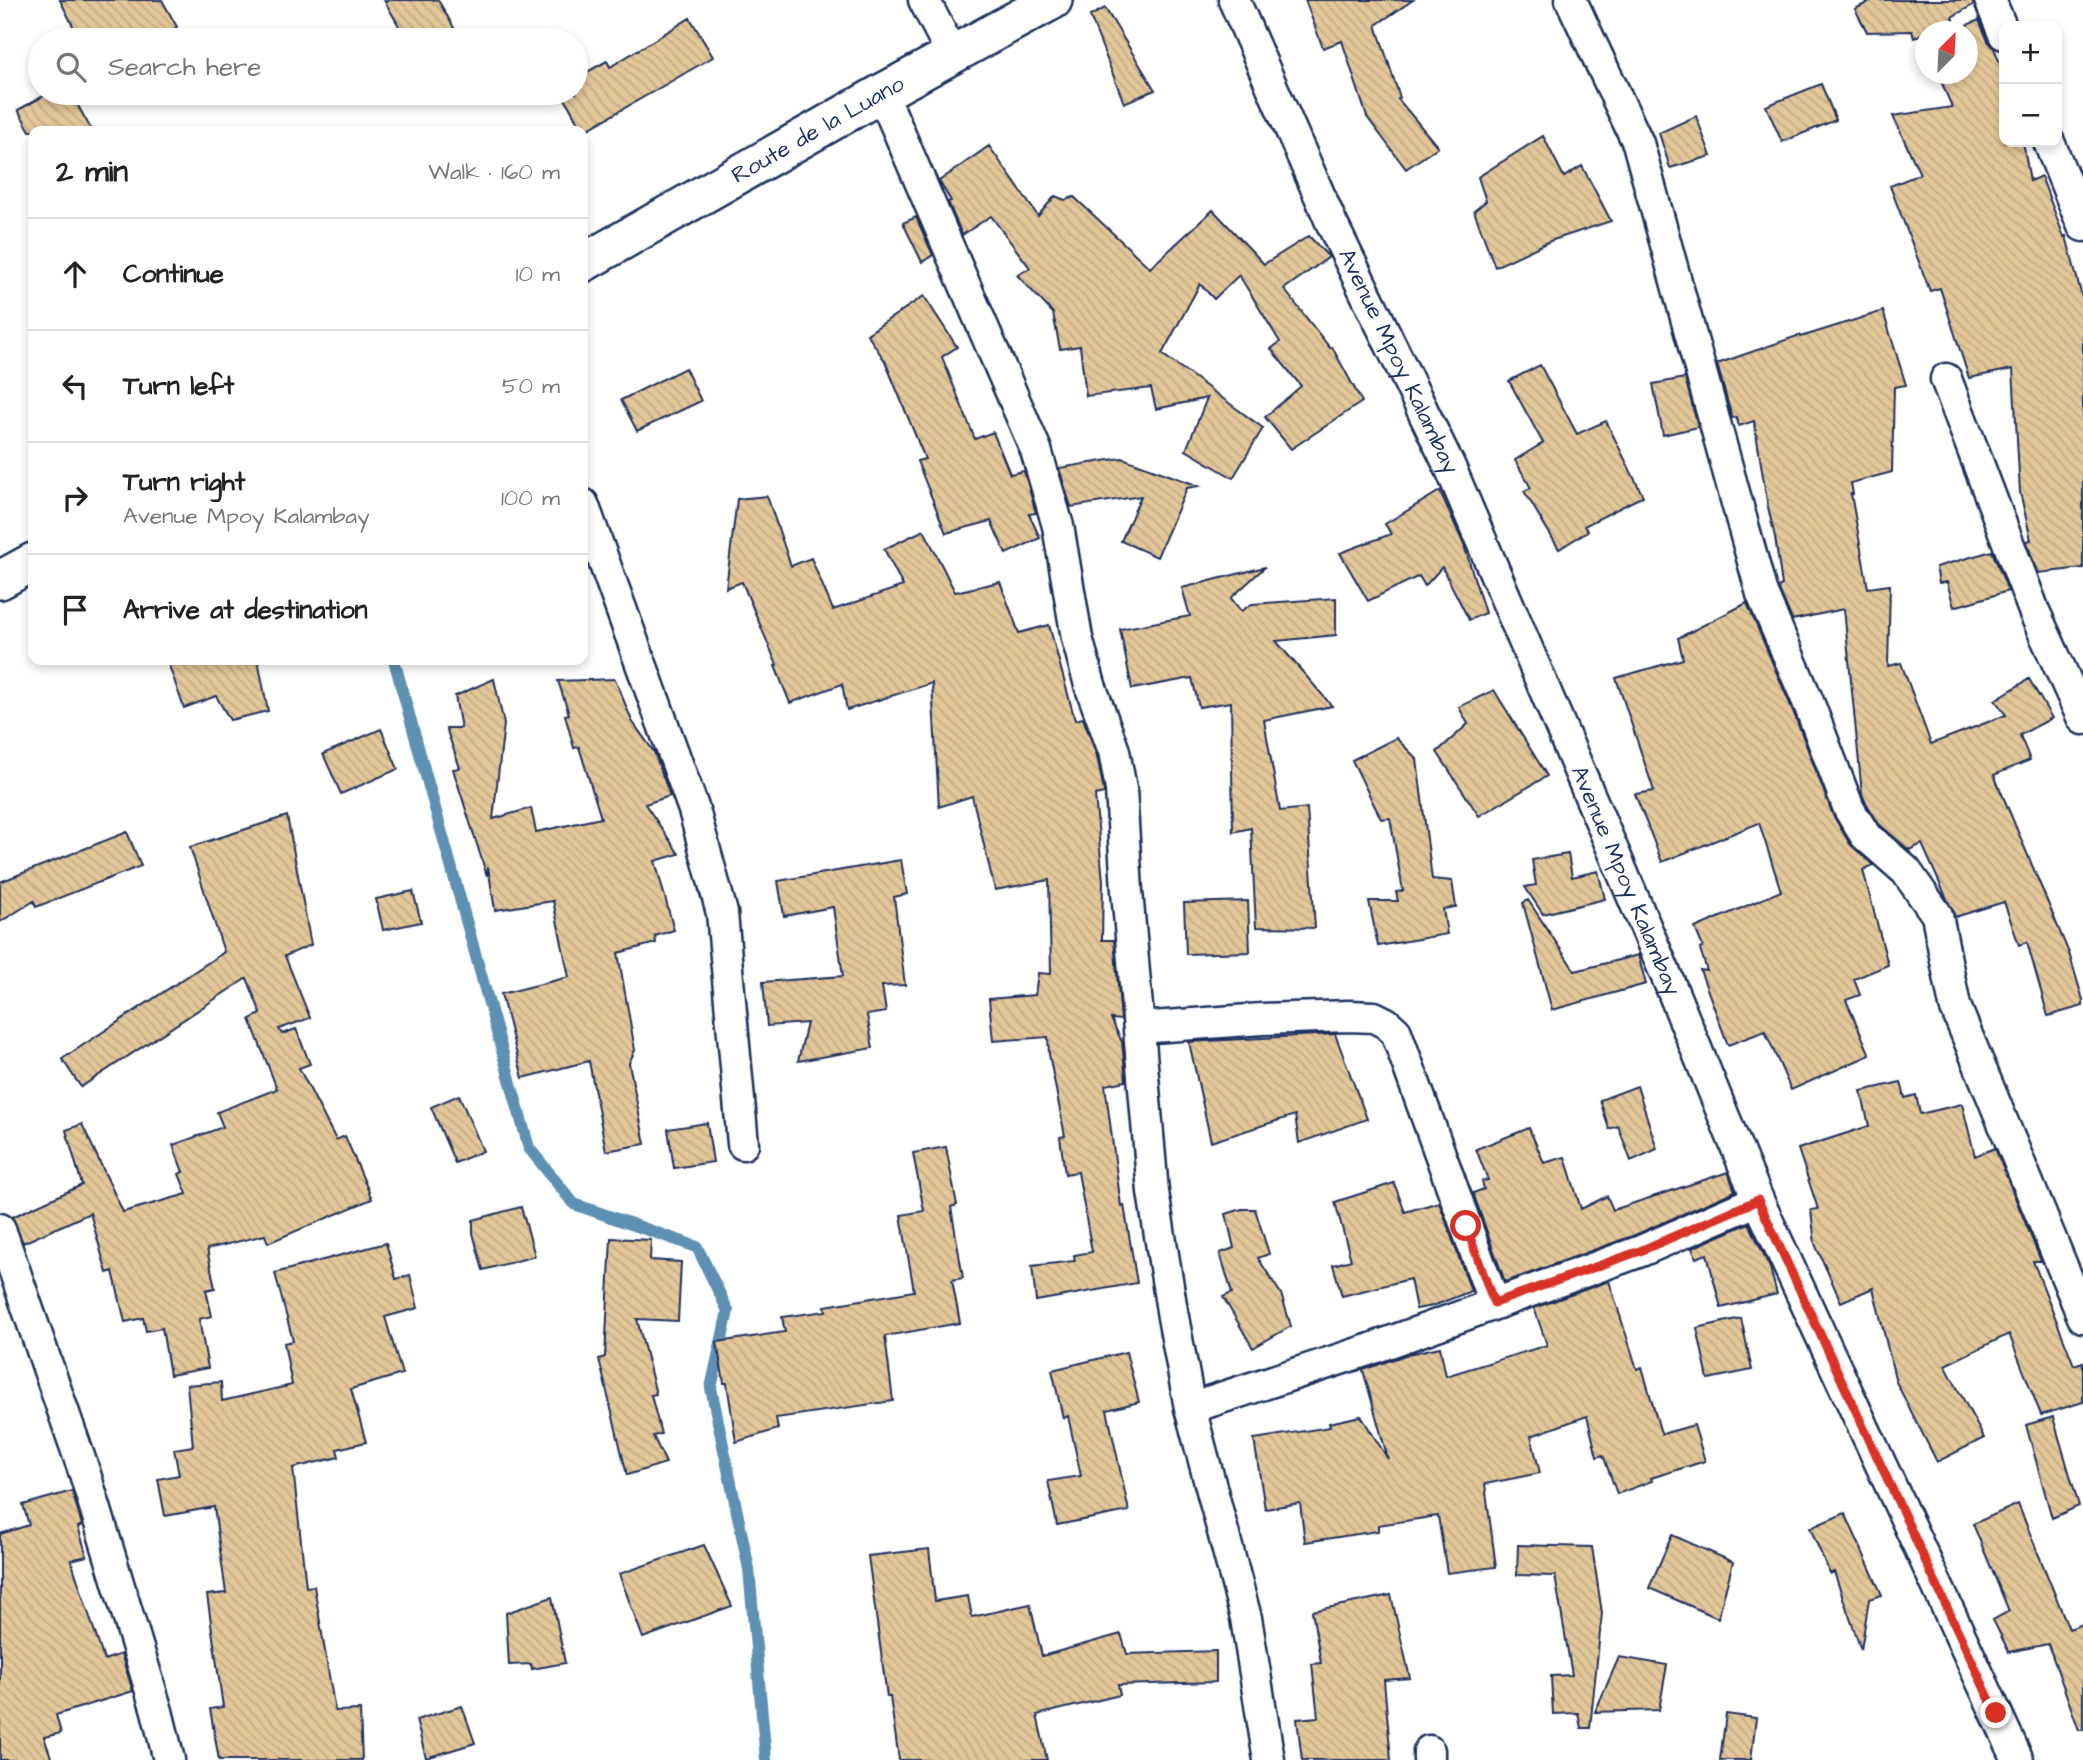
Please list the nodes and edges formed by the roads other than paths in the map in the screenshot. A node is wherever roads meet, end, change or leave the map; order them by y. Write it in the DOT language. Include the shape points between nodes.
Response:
graph roads {
  1 [pos="924,0"];
  2 [pos="1054,0"];
  3 [pos="1234,0"];
  4 [pos="1571,0"];
  5 [pos="1990,0"];
  6 [pos="1999,22"];
  7 [pos="952,54"];
  8 [pos="882,93"];
  9 [pos="2051,147"];
  10 [pos="2083,226"];
  11 [pos="588,260"];
  12 [pos="1946,379"];
  13 [pos="588,518"];
  14 [pos="28,565"];
  15 [pos="0,580"];
  16 [pos="2083,719"];
  17 [pos="1139,1028"];
  18 [pos="743,1144"];
  19 [pos="1758,1200"];
  20 [pos="0,1229"];
  21 [pos="1494,1303"];
  22 [pos="2083,1317"];
  23 [pos="1190,1408"];
  24 [pos="169,1760"];
  25 [pos="1269,1760"];
  26 [pos="2018,1760"];
  1 -- 7 [label="street"];
  2 -- 7 [label="street, Route de la Luano"];
  3 -- 19 [label="street, Avenue Mpoy Kalambay" via="1332,224 1450,467"];
  4 -- 22 [label="street" via="1638,143 1762,594 1849,809 1865,835 1906,871 1937,915 1955,1006"];
  5 -- 6 [label="street"];
  7 -- 8 [label="street, Route de la Luano"];
  8 -- 11 [label="street, Route de la Luano"];
  8 -- 17 [label="street" via="1036,450 1058,526 1077,638 1114,751 1121,789"];
  9 -- 10 [label="street"];
  12 -- 16 [label="street" via="2034,611"];
  13 -- 18 [label="street" via="694,810 722,913"];
  14 -- 15 [label="street"];
  17 -- 21 [label="street" via="1320,1017 1374,1017 1386,1023 1395,1032"];
  17 -- 23 [label="street" via="1153,1192"];
  19 -- 21 [label="street" via="1640,1251"];
  19 -- 26 [label="street, Avenue Mpoy Kalambay"];
  20 -- 24 [label="street" via="85,1474"];
  21 -- 23 [label="street"];
  23 -- 25 [label="street" via="1246,1618"];
}
